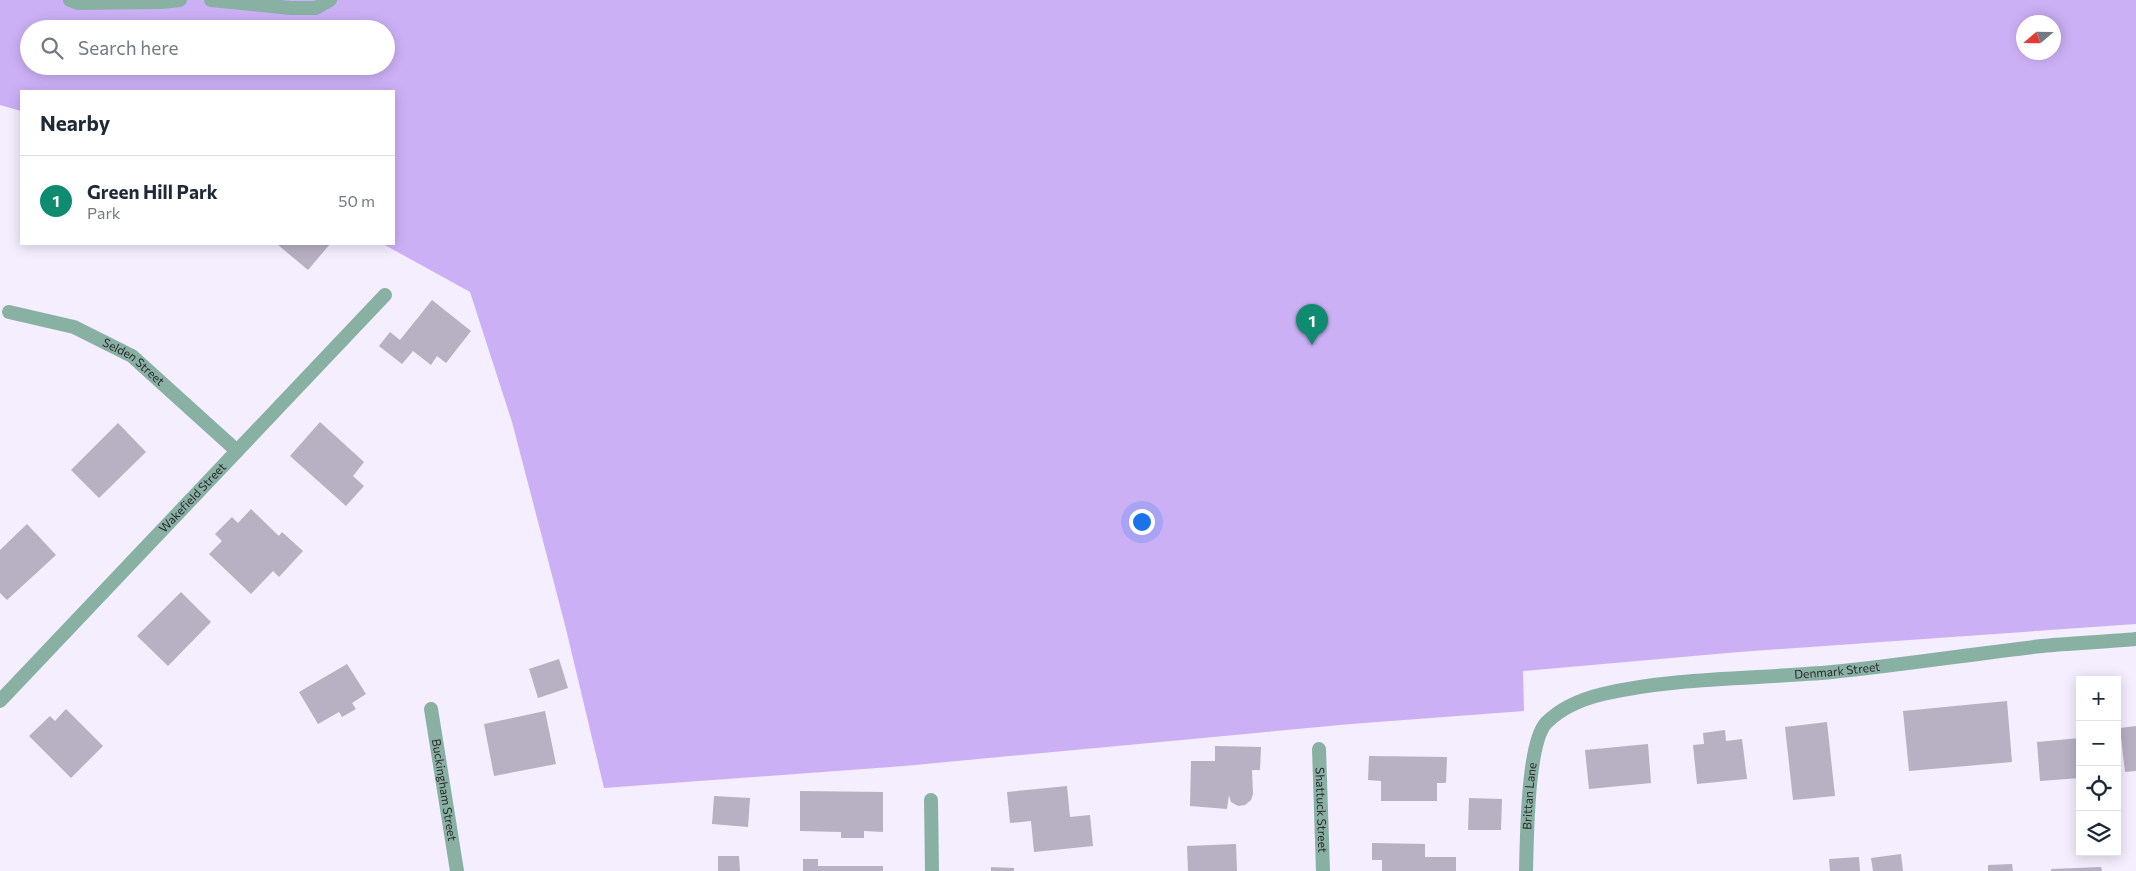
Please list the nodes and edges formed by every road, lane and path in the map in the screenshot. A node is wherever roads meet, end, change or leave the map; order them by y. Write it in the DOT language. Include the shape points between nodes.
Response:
graph roads {
  1 [pos="70,0"];
  2 [pos="180,0"];
  3 [pos="211,0"];
  4 [pos="330,0"];
  5 [pos="385,296"];
  6 [pos="9,312"];
  7 [pos="237,451"];
  8 [pos="2136,639"];
  9 [pos="0,701"];
  10 [pos="431,710"];
  11 [pos="1546,723"];
  12 [pos="1319,749"];
  13 [pos="931,800"];
  14 [pos="457,871"];
  15 [pos="932,871"];
  16 [pos="1324,871"];
  17 [pos="1526,871"];
  1 -- 2 [label="street" via="78,3"];
  3 -- 4 [label="street" via="291,8 316,8"];
  5 -- 7 [label="street, Wakefield Street"];
  6 -- 7 [label="street, Selden Street" via="74,327 132,356"];
  7 -- 9 [label="street, Wakefield Street"];
  8 -- 11 [label="street, Denmark Street" via="2043,646 1832,672 1652,686 1594,696 1566,708"];
  10 -- 14 [label="street, Buckingham Street"];
  11 -- 17 [label="street, Brittan Lane" via="1538,738 1530,783"];
  12 -- 16 [label="street, Shattuck Street"];
  13 -- 15 [label="street"];
}
